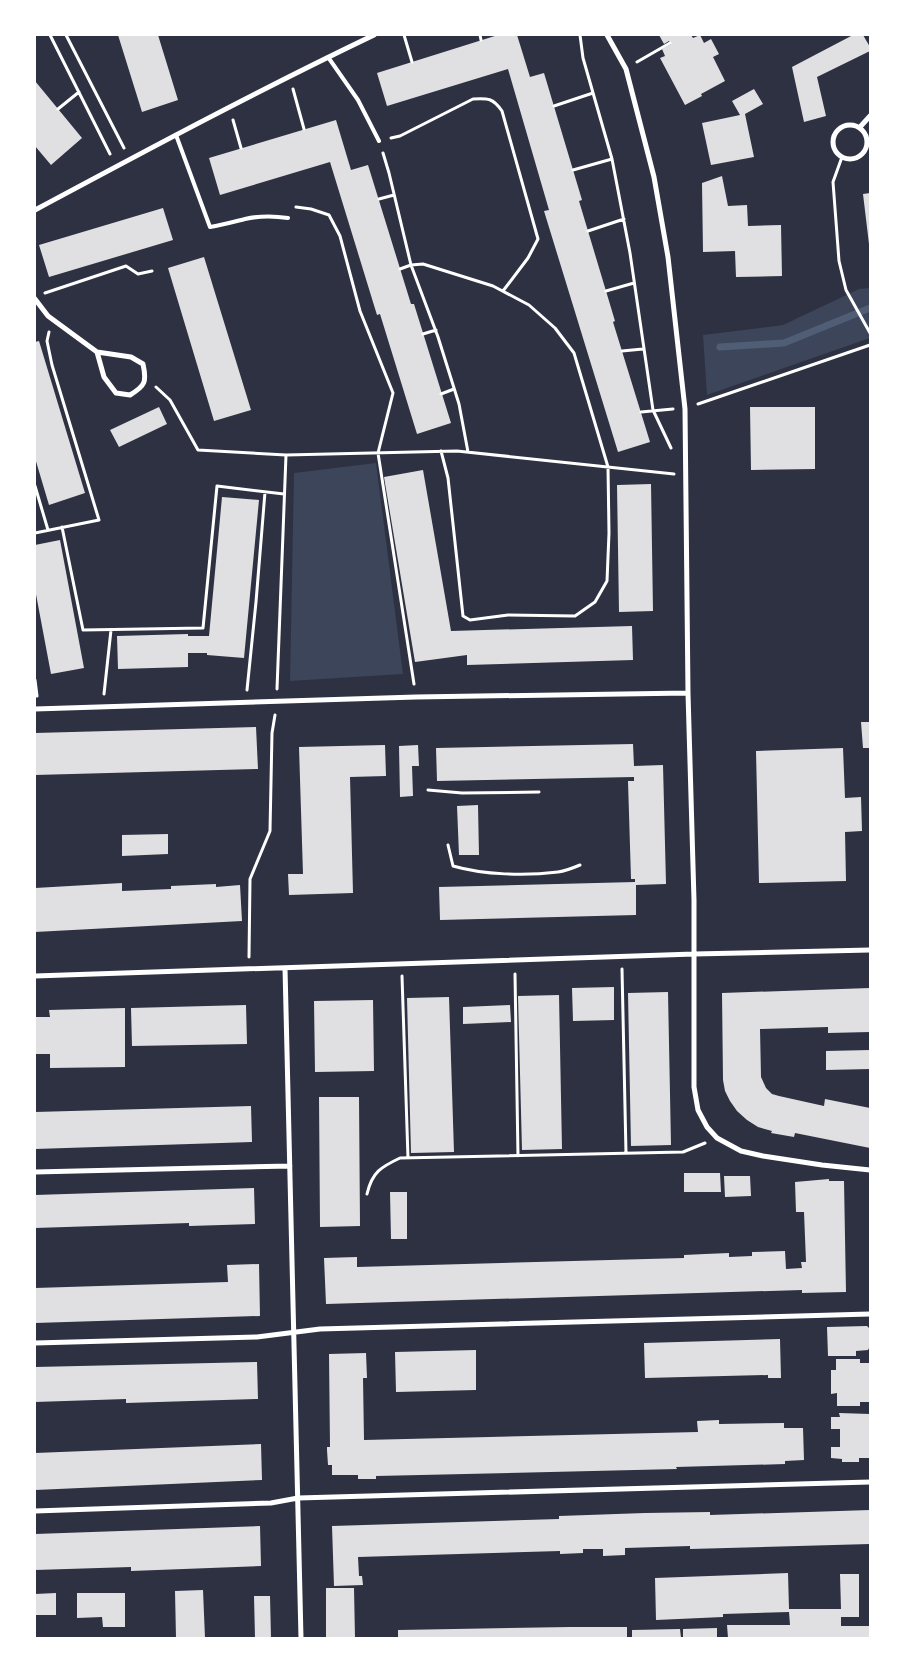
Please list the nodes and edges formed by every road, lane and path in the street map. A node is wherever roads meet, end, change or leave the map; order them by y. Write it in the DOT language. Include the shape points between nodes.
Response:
graph roads {
  1 [pos="50,35"];
  2 [pos="66,35"];
  3 [pos="374,35"];
  4 [pos="404,35"];
  5 [pos="480,35"];
  6 [pos="580,35"];
  7 [pos="607,35"];
  8 [pos="481,40"];
  9 [pos="670,43"];
  10 [pos="328,57"];
  11 [pos="412,62"];
  12 [pos="626,69"];
  13 [pos="290,76"];
  14 [pos="79,92"];
  15 [pos="593,93"];
  16 [pos="554,106"];
  17 [pos="230,107"];
  18 [pos="58,109"];
  19 [pos="870,116"];
  20 [pos="860,128"];
  21 [pos="304,129"];
  22 [pos="176,135"];
  23 [pos="379,141"];
  24 [pos="241,148"];
  25 [pos="842,156"];
  26 [pos="130,159"];
  27 [pos="612,159"];
  28 [pos="116,166"];
  29 [pos="573,170"];
  30 [pos="394,194"];
  31 [pos="379,199"];
  32 [pos="35,210"];
  33 [pos="288,218"];
  34 [pos="624,219"];
  35 [pos="588,231"];
  36 [pos="411,265"];
  37 [pos="400,269"];
  38 [pos="152,271"];
  39 [pos="634,283"];
  40 [pos="503,291"];
  41 [pos="606,291"];
  42 [pos="44,293"];
  43 [pos="35,299"];
  44 [pos="53,319"];
  45 [pos="436,330"];
  46 [pos="869,331"];
  47 [pos="423,334"];
  48 [pos="870,345"];
  49 [pos="643,349"];
  50 [pos="622,351"];
  51 [pos="97,352"];
  52 [pos="146,378"];
  53 [pos="454,389"];
  54 [pos="441,394"];
  55 [pos="685,409"];
  56 [pos="653,410"];
  57 [pos="640,412"];
  58 [pos="441,451"];
  59 [pos="673,451"];
  60 [pos="468,452"];
  61 [pos="378,453"];
  62 [pos="286,455"];
  63 [pos="608,468"];
  64 [pos="685,476"];
  65 [pos="35,486"];
  66 [pos="265,492"];
  67 [pos="284,494"];
  68 [pos="62,528"];
  69 [pos="48,530"];
  70 [pos="35,532"];
  71 [pos="111,630"];
  72 [pos="688,693"];
  73 [pos="416,697"];
  74 [pos="277,702"];
  75 [pos="245,704"];
  76 [pos="103,707"];
  77 [pos="35,709"];
  78 [pos="428,790"];
  79 [pos="539,792"];
  80 [pos="448,845"];
  81 [pos="580,865"];
  82 [pos="870,950"];
  83 [pos="694,954"];
  84 [pos="622,956"];
  85 [pos="515,960"];
  86 [pos="402,964"];
  87 [pos="286,968"];
  88 [pos="249,969"];
  89 [pos="35,976"];
  90 [pos="717,1138"];
  91 [pos="626,1153"];
  92 [pos="518,1156"];
  93 [pos="408,1158"];
  94 [pos="290,1166"];
  95 [pos="870,1170"];
  96 [pos="35,1172"];
  97 [pos="367,1194"];
  98 [pos="870,1314"];
  99 [pos="294,1333"];
  100 [pos="35,1344"];
  101 [pos="870,1482"];
  102 [pos="298,1498"];
  103 [pos="35,1511"];
  104 [pos="301,1638"];
  1 -- 14 [label="path"];
  2 -- 26 [label="path"];
  3 -- 10 [label="street"];
  4 -- 11 [label="path"];
  5 -- 8 [label="path"];
  6 -- 15 [label="path"];
  7 -- 12 [label="street"];
  9 -- 12 [label="path"];
  10 -- 13 [label="street"];
  10 -- 23 [label="lane" via="358,100"];
  12 -- 55 [label="street" via="654,178 665,239"];
  13 -- 17 [label="street"];
  13 -- 21 [label="path"];
  14 -- 18 [label="path"];
  14 -- 28 [label="path"];
  15 -- 16 [label="path"];
  15 -- 27 [label="path"];
  17 -- 22 [label="street"];
  17 -- 24 [label="path"];
  19 -- 20 [label="street"];
  20 -- 25 [label="street" via="867,138 865,151 854,158"];
  20 -- 25 [label="street" via="846,125 836,133 834,146"];
  22 -- 26 [label="street"];
  22 -- 33 [label="lane" via="210,227 246,219"];
  23 -- 30 [label="path"];
  23 -- 40 [label="path" via="400,136 473,99 496,101 502,111 538,239"];
  25 -- 46 [label="path" via="833,182 839,261 846,290"];
  26 -- 28 [label="street"];
  27 -- 29 [label="path"];
  27 -- 34 [label="path"];
  28 -- 32 [label="street"];
  30 -- 31 [label="path"];
  30 -- 36 [label="path"];
  33 -- 61 [label="path" via="293,207 311,209 329,216 340,236 360,311 392,393"];
  34 -- 35 [label="path"];
  34 -- 39 [label="path"];
  36 -- 37 [label="path"];
  36 -- 40 [label="path" via="423,264"];
  36 -- 45 [label="path"];
  38 -- 42 [label="path" via="138,274 126,266"];
  39 -- 41 [label="path"];
  39 -- 49 [label="path"];
  40 -- 63 [label="path" via="529,305 555,328 574,353"];
  43 -- 44 [label="street"];
  44 -- 51 [label="street"];
  44 -- 68 [label="path" via="47,341 52,365 99,520"];
  45 -- 47 [label="path"];
  45 -- 53 [label="path"];
  48 -- 55 [label="path"];
  49 -- 50 [label="path"];
  49 -- 56 [label="path"];
  51 -- 52 [label="street" via="131,357 143,364"];
  51 -- 52 [label="street" via="104,378 116,393 130,396 141,388"];
  52 -- 62 [label="path" via="170,400 198,450"];
  53 -- 54 [label="path"];
  53 -- 60 [label="path"];
  55 -- 56 [label="path"];
  55 -- 64 [label="street"];
  56 -- 57 [label="path"];
  56 -- 59 [label="path"];
  58 -- 60 [label="path"];
  58 -- 61 [label="path"];
  58 -- 63 [label="path" via="448,478 463,616 470,620 508,615 574,616 595,602 607,581"];
  60 -- 63 [label="path"];
  61 -- 62 [label="path"];
  61 -- 73 [label="path"];
  62 -- 67 [label="path"];
  63 -- 64 [label="path"];
  64 -- 72 [label="street"];
  65 -- 69 [label="path"];
  66 -- 67 [label="path"];
  66 -- 71 [label="path" via="217,486 203,628"];
  66 -- 75 [label="path"];
  67 -- 74 [label="path"];
  68 -- 69 [label="path"];
  68 -- 71 [label="path" via="83,630"];
  69 -- 70 [label="path"];
  71 -- 76 [label="path"];
  72 -- 73 [label="street"];
  72 -- 83 [label="street"];
  73 -- 74 [label="street"];
  74 -- 75 [label="street"];
  74 -- 88 [label="path" via="272,733 270,831 250,880"];
  75 -- 76 [label="street"];
  76 -- 77 [label="street"];
  78 -- 79 [label="path"];
  80 -- 81 [label="path" via="452,866 470,871 558,872"];
  82 -- 83 [label="street"];
  83 -- 84 [label="street"];
  83 -- 90 [label="street" via="694,1087 698,1110 706,1127"];
  84 -- 85 [label="street"];
  84 -- 91 [label="path"];
  85 -- 86 [label="street"];
  85 -- 92 [label="path"];
  86 -- 87 [label="street"];
  86 -- 93 [label="path"];
  87 -- 88 [label="street"];
  87 -- 94 [label="street"];
  88 -- 89 [label="street"];
  90 -- 91 [label="path" via="683,1152"];
  90 -- 95 [label="street" via="741,1151 763,1156"];
  91 -- 92 [label="path"];
  92 -- 93 [label="path"];
  93 -- 97 [label="path" via="400,1158 381,1167"];
  94 -- 96 [label="street"];
  94 -- 99 [label="street"];
  98 -- 99 [label="street" via="320,1329"];
  99 -- 100 [label="street"];
  99 -- 102 [label="street"];
  101 -- 102 [label="street"];
  102 -- 103 [label="street" via="271,1503"];
  102 -- 104 [label="street"];
}
